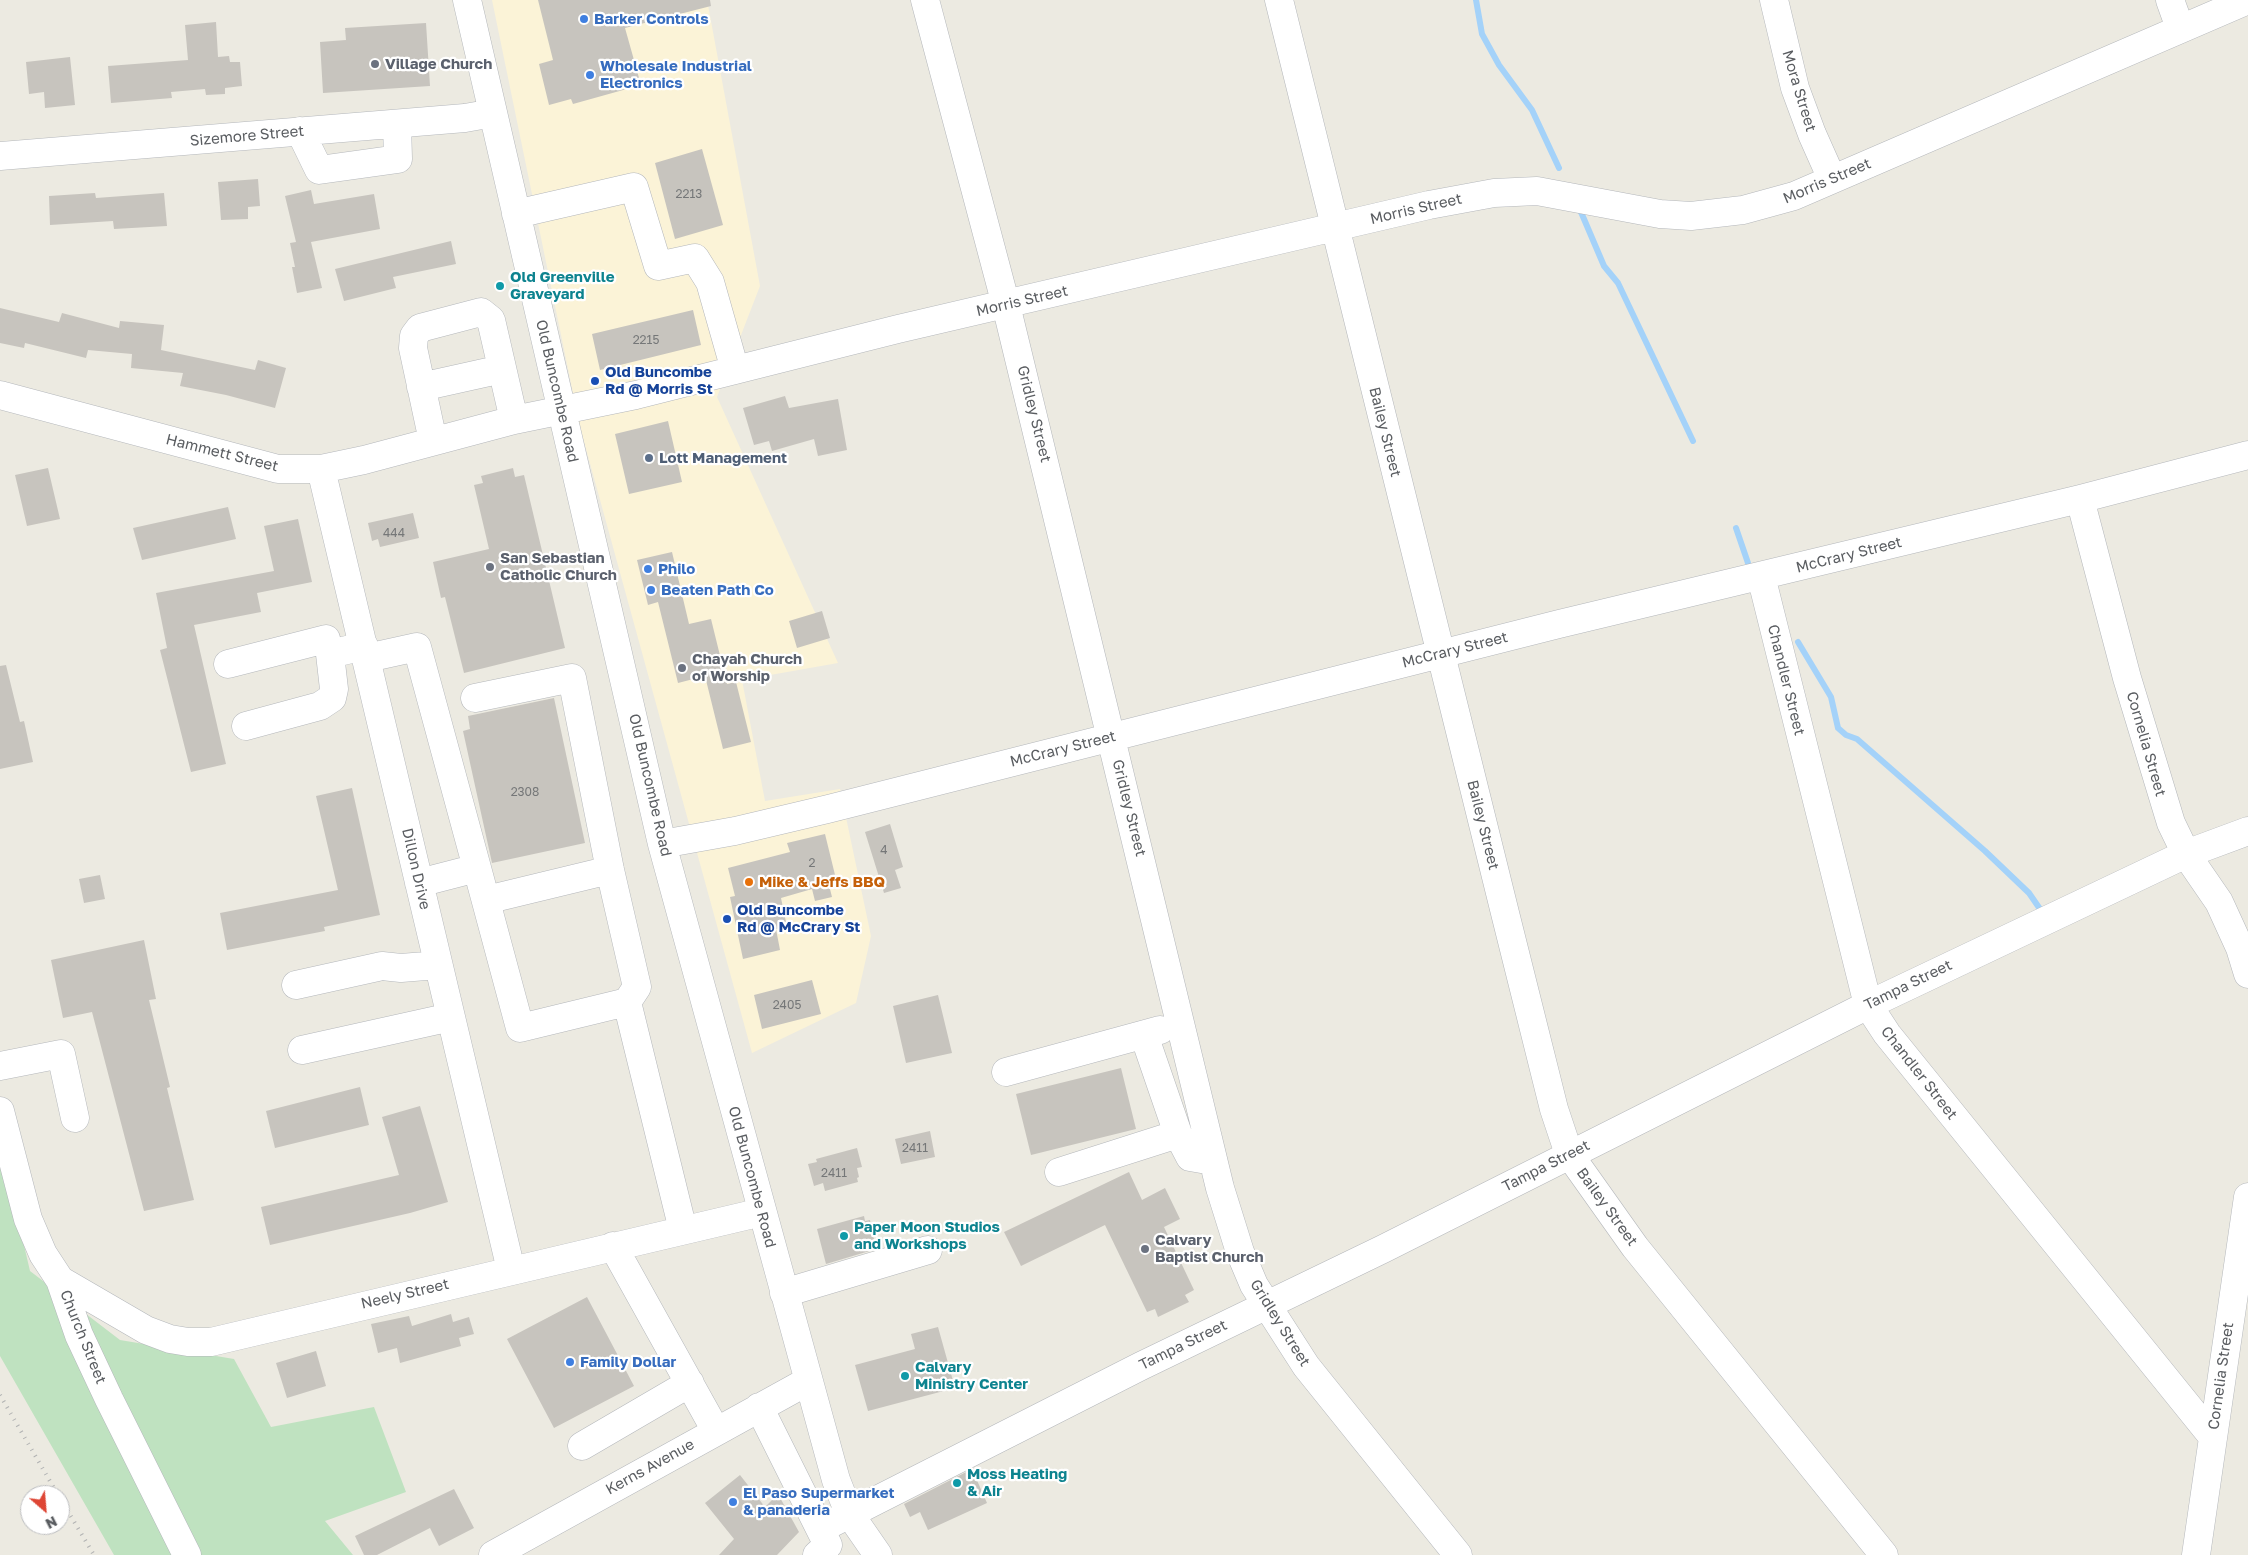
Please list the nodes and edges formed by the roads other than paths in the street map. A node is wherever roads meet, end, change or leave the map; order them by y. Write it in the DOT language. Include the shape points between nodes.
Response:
graph roads {
  1 [pos="468,0"];
  2 [pos="925,0"];
  3 [pos="1279,0"];
  4 [pos="1774,0"];
  5 [pos="2170,0"];
  6 [pos="2248,0"];
  7 [pos="2180,28"];
  8 [pos="493,113"];
  9 [pos="397,124"];
  10 [pos="300,131"];
  11 [pos="0,156"];
  12 [pos="1832,179"];
  13 [pos="516,214"];
  14 [pos="1335,228"];
  15 [pos="1006,305"];
  16 [pos="502,369"];
  17 [pos="736,370"];
  18 [pos="421,387"];
  19 [pos="0,395"];
  20 [pos="562,411"];
  21 [pos="514,420"];
  22 [pos="433,441"];
  23 [pos="2248,455"];
  24 [pos="321,469"];
  25 [pos="2080,499"];
  26 [pos="1761,576"];
  27 [pos="365,652"];
  28 [pos="330,654"];
  29 [pos="1442,654"];
  30 [pos="228,664"];
  31 [pos="434,707"];
  32 [pos="246,726"];
  33 [pos="1111,736"];
  34 [pos="2248,831"];
  35 [pos="662,844"];
  36 [pos="2186,854"];
  37 [pos="478,868"];
  38 [pos="610,870"];
  39 [pos="419,884"];
  40 [pos="486,900"];
  41 [pos="438,965"];
  42 [pos="2248,974"];
  43 [pos="296,985"];
  44 [pos="627,1002"];
  45 [pos="1868,1005"];
  46 [pos="450,1017"];
  47 [pos="1181,1024"];
  48 [pos="1144,1034"];
  49 [pos="302,1050"];
  50 [pos="0,1066"];
  51 [pos="1006,1072"];
  52 [pos="1197,1094"];
  53 [pos="1167,1101"];
  54 [pos="0,1111"];
  55 [pos="75,1118"];
  56 [pos="1178,1134"];
  57 [pos="1570,1154"];
  58 [pos="1213,1160"];
  59 [pos="1059,1172"];
  60 [pos="2248,1197"];
  61 [pos="762,1212"];
  62 [pos="683,1230"];
  63 [pos="613,1246"];
  64 [pos="928,1250"];
  65 [pos="511,1270"];
  66 [pos="60,1280"];
  67 [pos="784,1293"];
  68 [pos="1266,1305"];
  69 [pos="808,1381"];
  70 [pos="690,1383"];
  71 [pos="759,1407"];
  72 [pos="716,1431"];
  73 [pos="2212,1436"];
  74 [pos="582,1446"];
  75 [pos="827,1449"];
  76 [pos="788,1466"];
  77 [pos="849,1513"];
  78 [pos="818,1542"];
  79 [pos="187,1555"];
  80 [pos="493,1555"];
  81 [pos="878,1555"];
  82 [pos="1458,1555"];
  83 [pos="1884,1555"];
  84 [pos="2196,1555"];
  1 -- 8 [label="street, Old Buncombe Road"];
  2 -- 15 [label="street, Gridley Street"];
  3 -- 14 [label="street, Bailey Street"];
  4 -- 12 [label="street, Mora Street" via="1795,88"];
  5 -- 7 [label="street"];
  6 -- 7 [label="street, Morris Street"];
  7 -- 12 [label="street, Morris Street"];
  8 -- 9 [label="street, Sizemore Street"];
  8 -- 13 [label="street, Old Buncombe Road"];
  9 -- 10 [label="street, Sizemore Street"];
  9 -- 10 [label="street" via="398,159 319,170"];
  10 -- 11 [label="street, Sizemore Street"];
  12 -- 14 [label="street, Morris Street" via="1776,202 1710,215 1660,214 1537,191 1494,193"];
  13 -- 17 [label="street" via="634,187 658,266 695,258 710,282"];
  13 -- 20 [label="street, Old Buncombe Road"];
  14 -- 15 [label="street, Morris Street"];
  14 -- 29 [label="street, Bailey Street"];
  15 -- 17 [label="street, Morris Street"];
  15 -- 33 [label="street, Gridley Street"];
  16 -- 18 [label="street"];
  16 -- 18 [label="street" via="491,320 481,312 420,328 414,336 413,348"];
  16 -- 21 [label="street"];
  17 -- 20 [label="street, Morris Street"];
  18 -- 22 [label="street"];
  19 -- 24 [label="street, Hammett Street" via="278,469"];
  20 -- 21 [label="street, Hammett Street"];
  20 -- 35 [label="street, Old Buncombe Road"];
  21 -- 22 [label="street, Hammett Street"];
  22 -- 24 [label="street, Hammett Street"];
  23 -- 25 [label="street, McCrary Street"];
  24 -- 27 [label="street, Dillon Drive"];
  25 -- 26 [label="street, McCrary Street"];
  25 -- 36 [label="street, Cornelia Street" via="2160,792"];
  26 -- 29 [label="street, McCrary Street"];
  26 -- 45 [label="street, Chandler Street"];
  27 -- 28 [label="street"];
  27 -- 31 [label="street" via="417,647"];
  27 -- 39 [label="street, Dillon Drive"];
  28 -- 30 [label="street" via="326,639"];
  28 -- 32 [label="street" via="332,698 320,706"];
  29 -- 33 [label="street, McCrary Street"];
  29 -- 57 [label="street, Bailey Street" via="1554,1109"];
  31 -- 37 [label="street"];
  31 -- 38 [label="street" via="572,678"];
  33 -- 35 [label="street, McCrary Street" via="828,809"];
  33 -- 47 [label="street, Gridley Street"];
  34 -- 36 [label="street, Tampa Street"];
  35 -- 61 [label="street, Old Buncombe Road"];
  36 -- 42 [label="street, Cornelia Street" via="2219,902"];
  36 -- 45 [label="street, Tampa Street"];
  37 -- 39 [label="street"];
  37 -- 40 [label="street"];
  38 -- 40 [label="street"];
  38 -- 44 [label="street" via="637,987"];
  39 -- 41 [label="street, Dillon Drive"];
  40 -- 44 [label="street" via="520,1028"];
  41 -- 43 [label="street" via="382,966"];
  41 -- 46 [label="street, Dillon Drive"];
  44 -- 62 [label="street"];
  45 -- 57 [label="street, Tampa Street"];
  45 -- 73 [label="street, Chandler Street" via="1887,1034"];
  46 -- 49 [label="street"];
  46 -- 65 [label="street, Dillon Drive"];
  47 -- 48 [label="street"];
  47 -- 52 [label="street, Gridley Street"];
  48 -- 51 [label="street"];
  48 -- 53 [label="street"];
  50 -- 55 [label="street" via="61,1054"];
  52 -- 53 [label="street"];
  52 -- 58 [label="street, Gridley Street"];
  53 -- 56 [label="street"];
  54 -- 66 [label="street, Church Street" via="28,1219 42,1254"];
  56 -- 58 [label="street" via="1190,1157"];
  56 -- 59 [label="street"];
  57 -- 68 [label="street, Tampa Street"];
  57 -- 83 [label="street, Bailey Street" via="1635,1247"];
  58 -- 68 [label="street, Gridley Street" via="1240,1252"];
  60 -- 73 [label="street, Cornelia Street"];
  61 -- 62 [label="street, Neely Street"];
  61 -- 67 [label="street, Old Buncombe Road"];
  62 -- 63 [label="street, Neely Street"];
  63 -- 65 [label="street, Neely Street"];
  63 -- 70 [label="street"];
  64 -- 67 [label="street"];
  65 -- 66 [label="street, Neely Street" via="211,1342 170,1339 146,1330"];
  66 -- 79 [label="street, Church Street" via="79,1335"];
  67 -- 69 [label="street, Old Buncombe Road"];
  68 -- 77 [label="street, Tampa Street"];
  68 -- 82 [label="street, Gridley Street" via="1329,1397"];
  69 -- 71 [label="street, Kerns Avenue"];
  69 -- 75 [label="street, Old Buncombe Road"];
  70 -- 72 [label="street"];
  70 -- 74 [label="street"];
  71 -- 72 [label="street, Kerns Avenue"];
  71 -- 76 [label="street"];
  72 -- 80 [label="street, Kerns Avenue"];
  73 -- 84 [label="street, Cornelia Street"];
  75 -- 76 [label="street"];
  75 -- 77 [label="street, Old Buncombe Road"];
  76 -- 78 [label="street"];
  77 -- 78 [label="street, Tampa Street"];
  77 -- 81 [label="street, Old Buncombe Road"];
}
